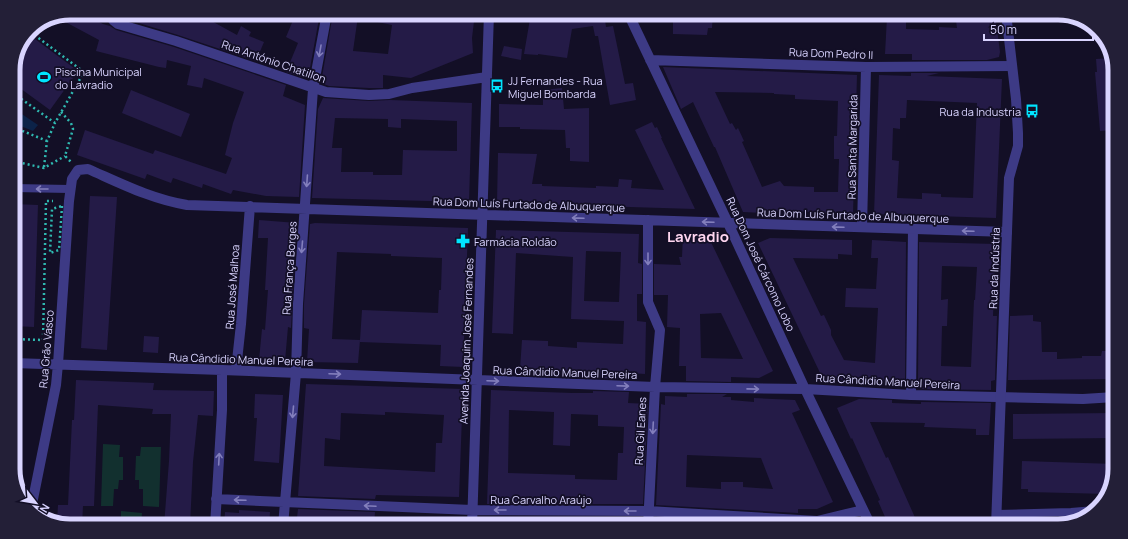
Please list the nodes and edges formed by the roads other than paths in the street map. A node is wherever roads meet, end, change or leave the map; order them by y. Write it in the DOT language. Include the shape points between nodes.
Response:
graph roads {
  1 [pos="115,20"];
  2 [pos="325,20"];
  3 [pos="489,20"];
  4 [pos="631,20"];
  5 [pos="1007,20"];
  6 [pos="650,60"];
  7 [pos="1012,66"];
  8 [pos="866,67"];
  9 [pos="487,77"];
  10 [pos="313,89"];
  11 [pos="20,188"];
  12 [pos="70,189"];
  13 [pos="250,206"];
  14 [pos="305,208"];
  15 [pos="482,214"];
  16 [pos="648,220"];
  17 [pos="728,223"];
  18 [pos="862,227"];
  19 [pos="913,229"];
  20 [pos="1007,232"];
  21 [pos="20,363"];
  22 [pos="58,364"];
  23 [pos="222,370"];
  24 [pos="236,370"];
  25 [pos="296,373"];
  26 [pos="476,380"];
  27 [pos="655,387"];
  28 [pos="805,389"];
  29 [pos="911,395"];
  30 [pos="1002,398"];
  31 [pos="1108,398"];
  32 [pos="216,499"];
  33 [pos="285,502"];
  34 [pos="33,503"];
  35 [pos="472,510"];
  36 [pos="863,510"];
  37 [pos="648,511"];
  38 [pos="1085,511"];
  39 [pos="997,514"];
  40 [pos="215,519"];
  41 [pos="284,519"];
  42 [pos="472,519"];
  43 [pos="648,519"];
  44 [pos="783,519"];
  45 [pos="825,519"];
  46 [pos="868,519"];
  47 [pos="997,519"];
  1 -- 10 [label="street, Rua António Chatillon" via="118,24 220,55"];
  2 -- 10 [label="street, Rua França Borges, one-way"];
  3 -- 9 [label="street, Avenida Joaquim José Fernandes"];
  4 -- 6 [label="street, Rua Dom José Cárcomo Lobo"];
  5 -- 7 [label="street, Rua da Indústria"];
  6 -- 8 [label="street, Rua Dom Pedro II"];
  6 -- 17 [label="street, Rua Dom José Cárcomo Lobo"];
  7 -- 8 [label="street, Rua Dom Pedro II"];
  7 -- 20 [label="street, Rua da Indústria" via="1018,146 1009,178"];
  8 -- 18 [label="street, Rua Santa Margarida"];
  9 -- 10 [label="street, Rua António Chatillon" via="389,94 369,95"];
  9 -- 15 [label="street, Avenida Joaquim José Fernandes"];
  10 -- 14 [label="street, Rua França Borges, one-way"];
  12 -- 11 [label="lane, one-way"];
  12 -- 13 [label="street, Rua Dom Luís Furtado de Albuquerque" via="72,179 78,170 88,169 141,193 171,202 187,205"];
  12 -- 22 [label="street, Rua Grão Vasco"];
  13 -- 14 [label="street, Rua Dom Luís Furtado de Albuquerque"];
  13 -- 24 [label="street, Rua José Malhoa" via="242,324"];
  14 -- 15 [label="street, Rua Dom Luís Furtado de Albuquerque"];
  14 -- 25 [label="street, Rua França Borges, one-way"];
  16 -- 15 [label="street, Rua Dom Luís Furtado de Albuquerque, one-way"];
  15 -- 26 [label="street, Avenida Joaquim José Fernandes"];
  17 -- 16 [label="street, Rua Dom Luís Furtado de Albuquerque, one-way"];
  16 -- 27 [label="street, Rua Gil Eanes, one-way" via="648,302 660,330"];
  18 -- 17 [label="street, Rua Dom Luís Furtado de Albuquerque, one-way"];
  17 -- 28 [label="street, Rua Dom José Cárcomo Lobo"];
  18 -- 19 [label="street, Rua Dom Luís Furtado de Albuquerque"];
  20 -- 19 [label="street, Rua Dom Luís Furtado de Albuquerque, one-way"];
  19 -- 29 [label="street"];
  20 -- 30 [label="street, Rua da Indústria"];
  21 -- 22 [label="street, Rua Cândidio Manuel Pereira"];
  22 -- 23 [label="street, Rua Cândidio Manuel Pereira"];
  22 -- 34 [label="street, Rua Grão Vasco"];
  23 -- 24 [label="street, Rua Cândidio Manuel Pereira"];
  32 -- 23 [label="street, one-way"];
  24 -- 25 [label="street, Rua Cândidio Manuel Pereira"];
  25 -- 26 [label="street, Rua Cândidio Manuel Pereira, one-way"];
  25 -- 33 [label="street, Rua França Borges, one-way"];
  26 -- 27 [label="street, Rua Cândidio Manuel Pereira, one-way"];
  26 -- 35 [label="street, Avenida Joaquim José Fernandes"];
  27 -- 28 [label="street, Rua Cândidio Manuel Pereira, one-way"];
  27 -- 37 [label="street, Rua Gil Eanes, one-way"];
  28 -- 29 [label="street, Rua Cândidio Manuel Pereira"];
  28 -- 36 [label="street, Rua Dom José Cárcomo Lobo"];
  29 -- 30 [label="street, Rua Cândidio Manuel Pereira"];
  30 -- 31 [label="street, Rua Cândidio Manuel Pereira" via="1083,400"];
  30 -- 39 [label="street, Rua da Indústria"];
  33 -- 32 [label="street, Rua Carvalho Araújo, one-way"];
  32 -- 40 [label="street"];
  35 -- 33 [label="street, Rua Carvalho Araújo, one-way"];
  33 -- 41 [label="street, Rua França Borges"];
  37 -- 35 [label="street, Rua Carvalho Araújo, one-way"];
  35 -- 42 [label="street, Avenida Joaquim José Fernandes"];
  36 -- 45 [label="street, Rua Carvalho Araújo"];
  36 -- 46 [label="street, Rua Dom José Cárcomo Lobo"];
  37 -- 43 [label="street, Rua Gil Eanes"];
  37 -- 44 [label="street, Rua Carvalho Araújo"];
  38 -- 39 [label="lane"];
  39 -- 47 [label="street, Rua da Indústria"];
}
